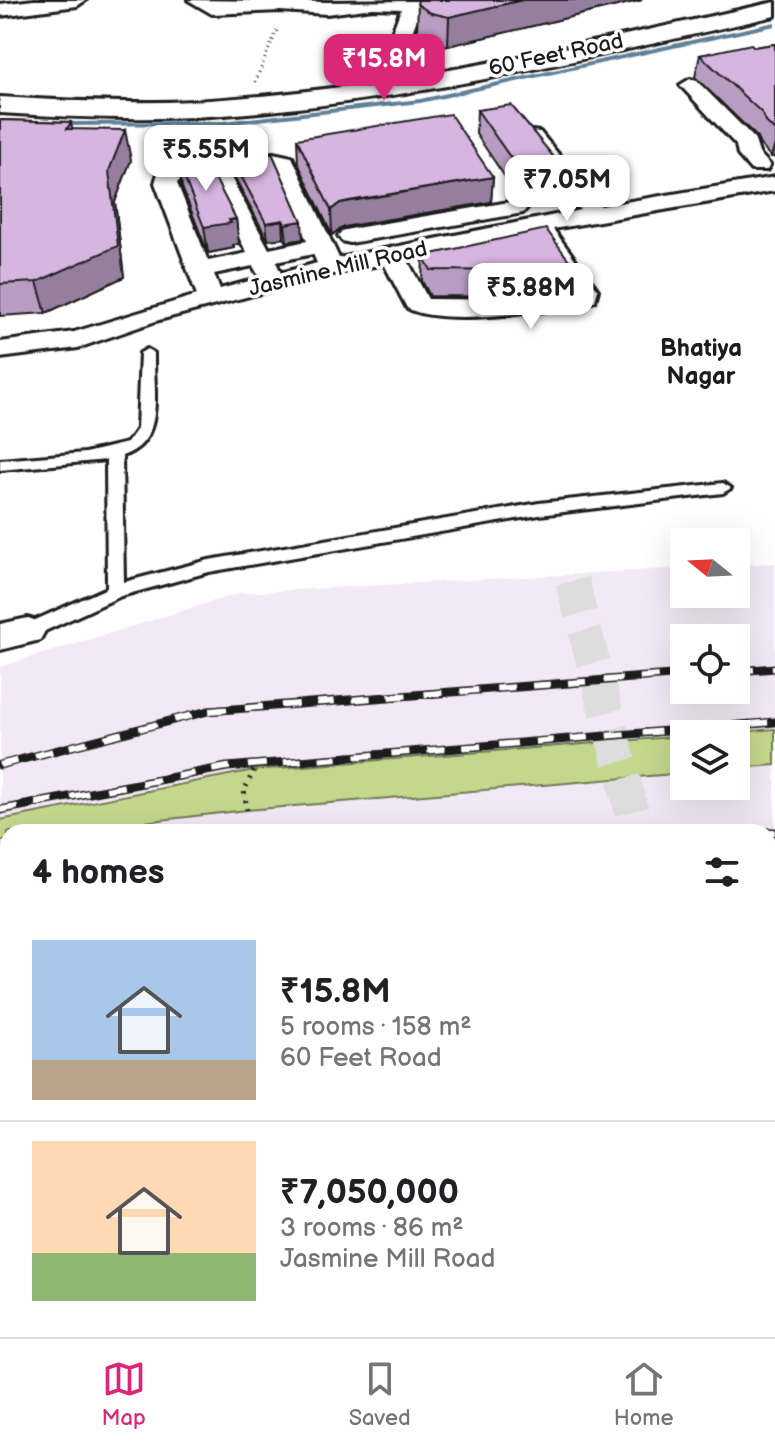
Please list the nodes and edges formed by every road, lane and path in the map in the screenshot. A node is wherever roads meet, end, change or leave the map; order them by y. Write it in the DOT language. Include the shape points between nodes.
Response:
graph roads {
  1 [pos="11,0"];
  2 [pos="77,0"];
  3 [pos="197,0"];
  4 [pos="489,0"];
  5 [pos="758,0"];
  6 [pos="414,1"];
  7 [pos="280,5"];
  8 [pos="0,9"];
  9 [pos="775,9"];
  10 [pos="423,47"];
  11 [pos="690,85"];
  12 [pos="261,93"];
  13 [pos="0,95"];
  14 [pos="0,105"];
  15 [pos="523,126"];
  16 [pos="214,167"];
  17 [pos="770,171"];
  18 [pos="494,183"];
  19 [pos="588,206"];
  20 [pos="511,209"];
  21 [pos="538,226"];
  22 [pos="350,236"];
  23 [pos="555,248"];
  24 [pos="326,256"];
  25 [pos="261,257"];
  26 [pos="398,265"];
  27 [pos="199,270"];
  28 [pos="274,282"];
  29 [pos="211,299"];
  30 [pos="0,350"];
  31 [pos="147,353"];
  32 [pos="114,453"];
  33 [pos="0,465"];
  34 [pos="723,488"];
  35 [pos="116,591"];
  36 [pos="14,634"];
  37 [pos="254,770"];
  38 [pos="247,810"];
  1 -- 8 [label="street"];
  2 -- 8 [label="street"];
  3 -- 7 [label="street" via="212,8"];
  4 -- 6 [label="street" via="483,7"];
  5 -- 12 [label="main road, 60 Feet Road" via="493,58"];
  6 -- 7 [label="street" via="327,8"];
  6 -- 10 [label="street" via="403,30 406,38"];
  7 -- 12 [label="path" via="278,27 254,81"];
  9 -- 14 [label="main road, 60 Feet Road" via="348,94 143,109"];
  11 -- 17 [label="street" via="746,143 749,155"];
  12 -- 13 [label="main road, 60 Feet Road" via="149,99"];
  15 -- 19 [label="street"];
  16 -- 24 [label="street" via="284,162"];
  16 -- 25 [label="street"];
  16 -- 27 [label="street" via="166,178"];
  17 -- 19 [label="street, Jasmine Mill Road"];
  18 -- 20 [label="street"];
  19 -- 20 [label="street"];
  19 -- 21 [label="street, Jasmine Mill Road"];
  20 -- 22 [label="street"];
  21 -- 23 [label="street"];
  21 -- 26 [label="street, Jasmine Mill Road"];
  23 -- 26 [label="street"];
  23 -- 26 [label="street" via="586,296 521,308 423,307"];
  24 -- 25 [label="street"];
  24 -- 26 [label="street, Jasmine Mill Road"];
  24 -- 28 [label="street, Jasmine Mill Road"];
  25 -- 27 [label="street"];
  25 -- 28 [label="street"];
  27 -- 29 [label="street"];
  28 -- 29 [label="street, Jasmine Mill Road"];
  29 -- 30 [label="street, Jasmine Mill Road" via="78,340"];
  31 -- 32 [label="lane" via="145,429 132,447"];
  32 -- 33 [label="lane"];
  32 -- 35 [label="lane"];
  34 -- 35 [label="lane" via="505,515 209,566"];
  35 -- 36 [label="lane"];
  37 -- 38 [label="path" via="244,791"];
}
